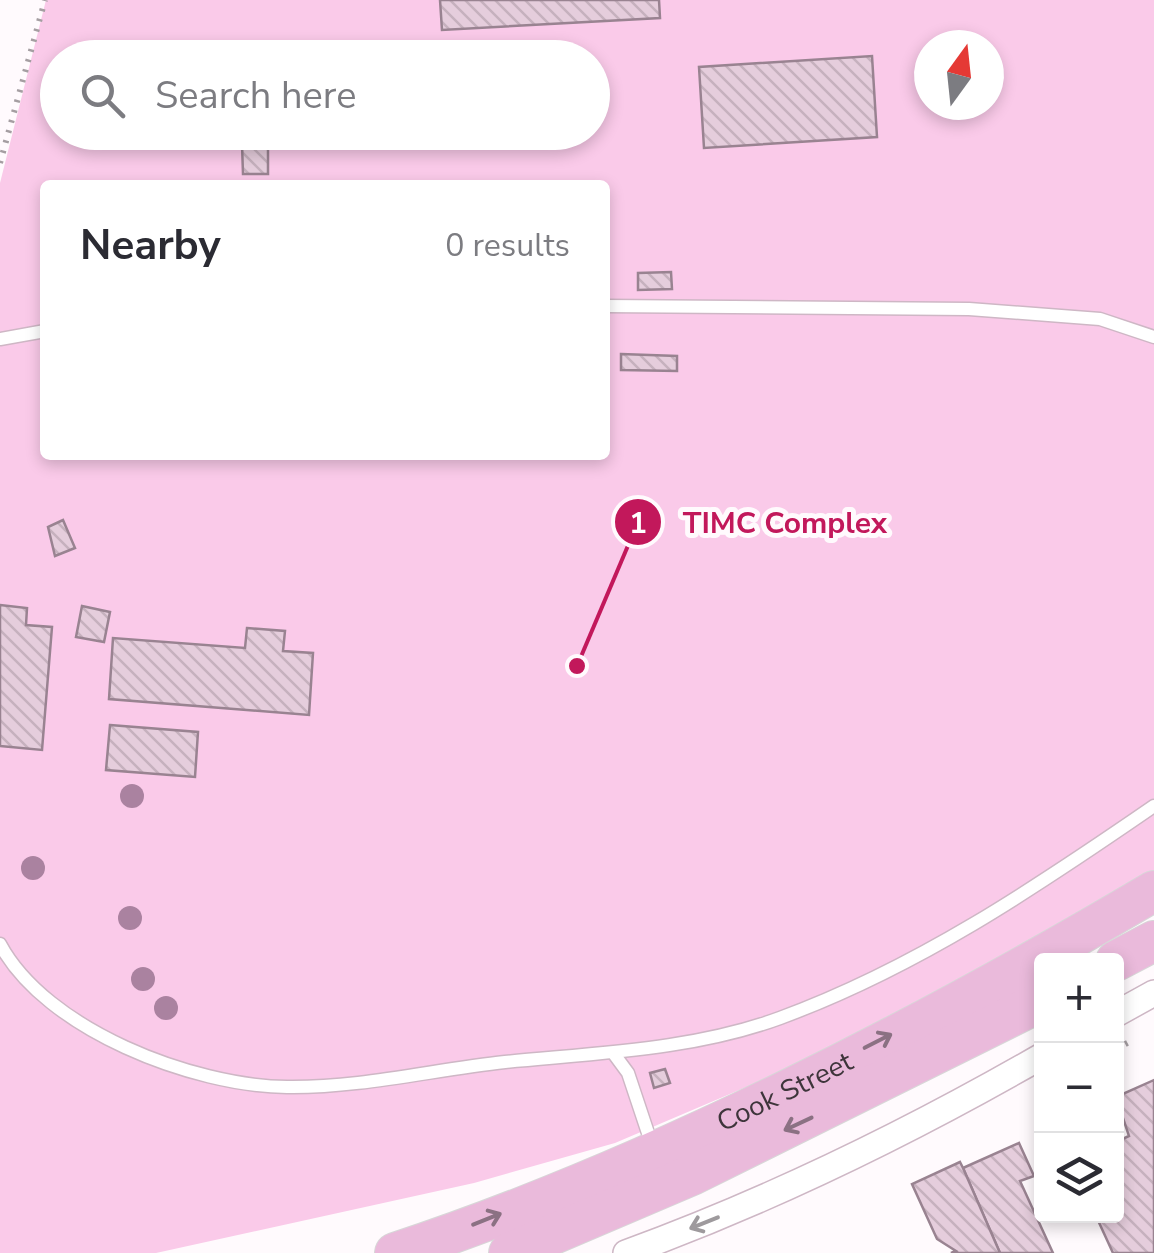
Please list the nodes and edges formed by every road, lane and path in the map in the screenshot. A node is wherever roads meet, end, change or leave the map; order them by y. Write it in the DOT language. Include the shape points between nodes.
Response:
graph roads {
  1 [pos="45,0"];
  2 [pos="0,163"];
  3 [pos="610,306"];
  4 [pos="40,332"];
  5 [pos="1154,336"];
  6 [pos="0,339"];
  7 [pos="1154,806"];
  8 [pos="1154,892"];
  9 [pos="1154,941"];
  10 [pos="0,944"];
  11 [pos="1124,957"];
  12 [pos="1154,993"];
  13 [pos="1034,1005"];
  14 [pos="1124,1010"];
  15 [pos="614,1054"];
  16 [pos="1034,1061"];
  17 [pos="654,1149"];
  18 [pos="396,1253"];
  19 [pos="510,1253"];
  20 [pos="626,1253"];
  1 -- 2 [label="path"];
  3 -- 5 [label="lane" via="969,308 1100,319"];
  4 -- 6 [label="lane"];
  7 -- 15 [label="lane" via="1038,886 908,963 777,1019"];
  17 -- 8 [label="main road, Cook Street, one-way" via="836,1062"];
  9 -- 11 [label="main road"];
  10 -- 15 [label="lane" via="37,992 98,1032 162,1060 252,1084 325,1086"];
  12 -- 14 [label="street"];
  13 -- 19 [label="main road, Cook Street, one-way" via="692,1175"];
  15 -- 17 [label="lane" via="628,1073"];
  16 -- 20 [label="street, one-way" via="867,1151"];
  18 -- 17 [label="main road, Cook Street, one-way"];
}
